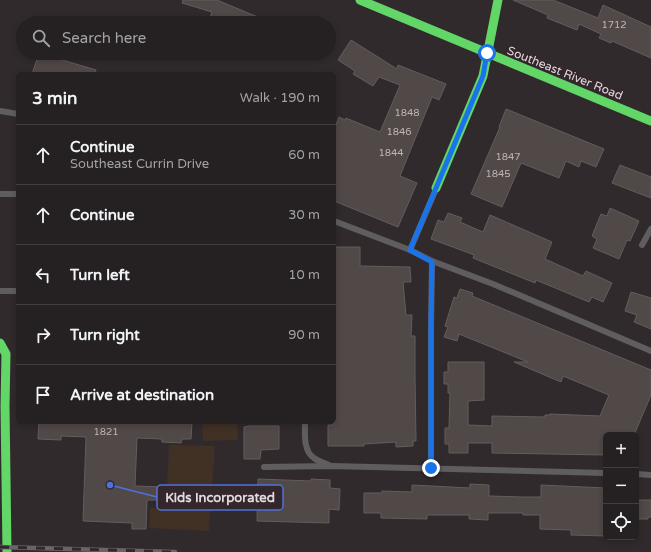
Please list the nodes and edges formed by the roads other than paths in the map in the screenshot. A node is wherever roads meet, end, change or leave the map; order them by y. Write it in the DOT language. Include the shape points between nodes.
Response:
graph roads {
  1 [pos="360,0"];
  2 [pos="498,0"];
  3 [pos="487,53"];
  4 [pos="0,111"];
  5 [pos="16,114"];
  6 [pos="651,121"];
  7 [pos="436,188"];
  8 [pos="0,194"];
  9 [pos="16,194"];
  10 [pos="336,222"];
  11 [pos="651,229"];
  12 [pos="642,245"];
  13 [pos="410,250"];
  14 [pos="432,262"];
  15 [pos="0,291"];
  16 [pos="16,291"];
  17 [pos="0,343"];
  18 [pos="651,351"];
  19 [pos="305,424"];
  20 [pos="332,466"];
  21 [pos="264,467"];
  22 [pos="431,468"];
  23 [pos="603,473"];
  24 [pos="639,474"];
  25 [pos="651,474"];
  26 [pos="6,552"];
  1 -- 3 [label="main road, Southeast River Road"];
  2 -- 3 [label="main road"];
  3 -- 6 [label="main road, Southeast River Road"];
  3 -- 7 [label="main road" via="483,76"];
  4 -- 5 [label="lane"];
  7 -- 13 [label="lane"];
  8 -- 9 [label="lane"];
  10 -- 13 [label="lane"];
  11 -- 12 [label="lane"];
  13 -- 14 [label="lane"];
  14 -- 18 [label="lane" via="493,284"];
  14 -- 22 [label="lane"];
  15 -- 16 [label="lane"];
  17 -- 26 [label="main road" via="6,354"];
  19 -- 20 [label="lane" via="307,448 314,458"];
  20 -- 21 [label="lane"];
  20 -- 22 [label="lane"];
  22 -- 23 [label="lane"];
  24 -- 25 [label="lane"];
}
